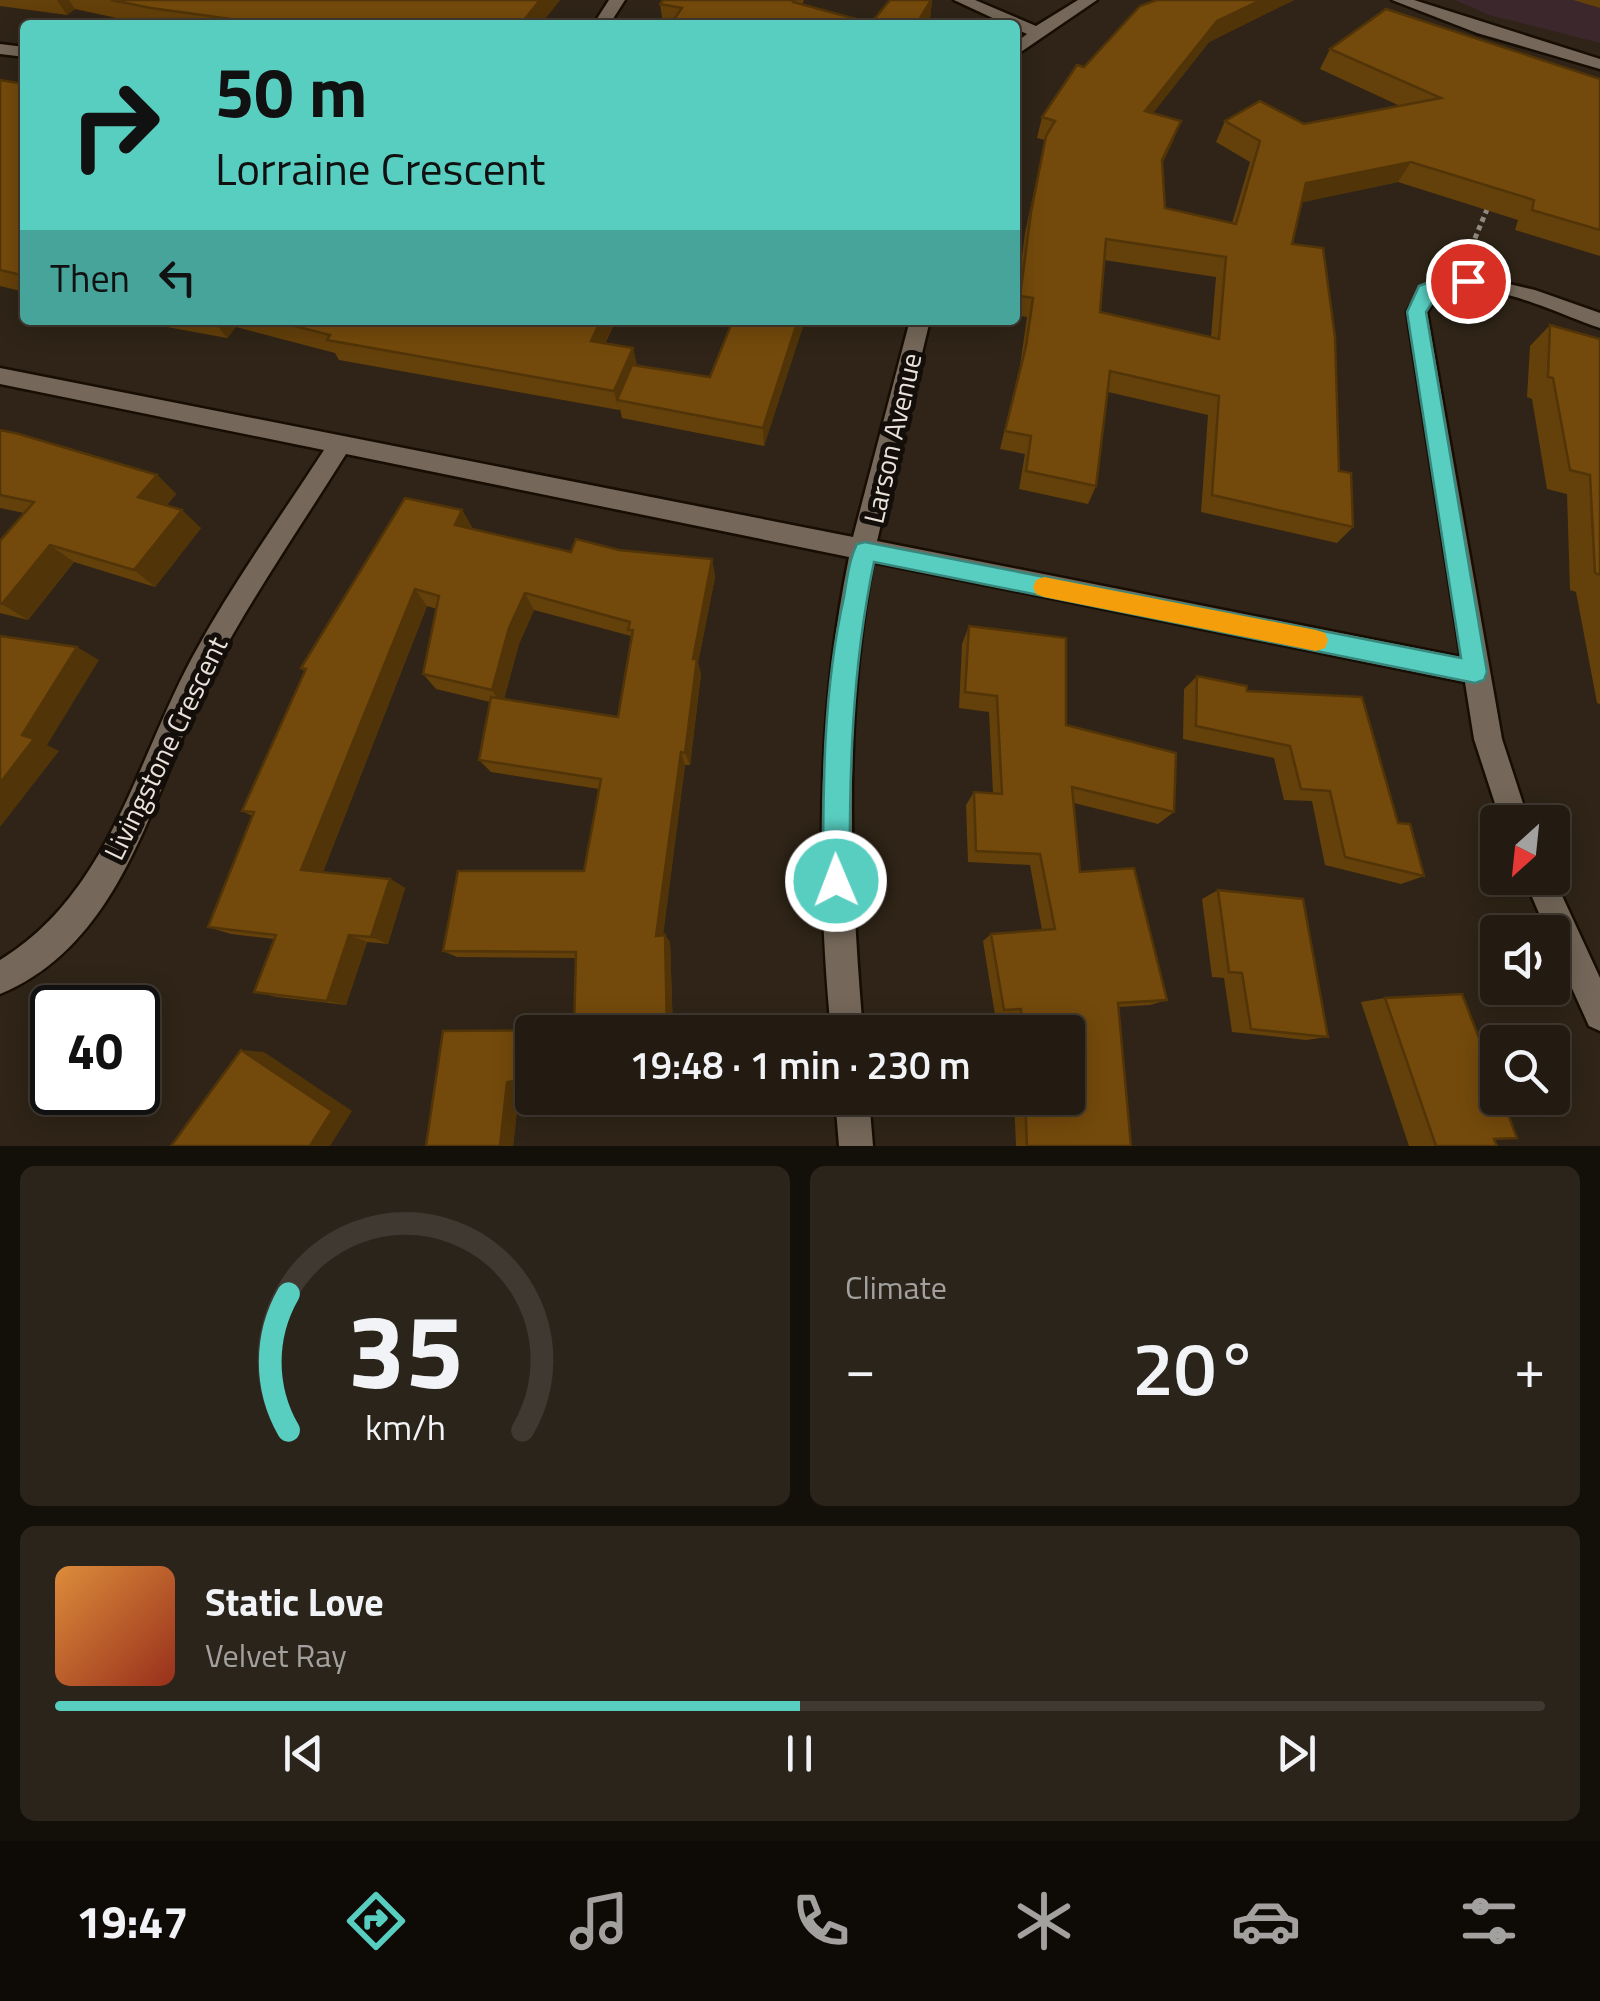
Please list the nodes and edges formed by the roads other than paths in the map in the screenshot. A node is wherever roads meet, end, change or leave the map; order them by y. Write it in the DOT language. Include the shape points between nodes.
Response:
graph roads {
  1 [pos="962,0"];
  2 [pos="1089,0"];
  3 [pos="1400,0"];
  4 [pos="1008,20"];
  5 [pos="1020,25"];
  6 [pos="1036,32"];
  7 [pos="1020,46"];
  8 [pos="1600,64"];
  9 [pos="1600,321"];
  10 [pos="919,325"];
  11 [pos="0,376"];
  12 [pos="340,444"];
  13 [pos="865,551"];
  14 [pos="1475,672"];
  15 [pos="1509,805"];
  16 [pos="1546,895"];
  17 [pos="0,978"];
  18 [pos="846,1015"];
  19 [pos="1600,1015"];
  20 [pos="853,1115"];
  21 [pos="856,1146"];
  1 -- 4 [label="street"];
  2 -- 6 [label="street"];
  3 -- 8 [label="street"];
  5 -- 6 [label="street"];
  6 -- 7 [label="street"];
  9 -- 14 [label="street" via="1480,282 1442,282 1420,301 1418,327"];
  10 -- 13 [label="street, Larson Avenue"];
  11 -- 12 [label="street"];
  12 -- 13 [label="street"];
  12 -- 17 [label="street, Livingstone Crescent" via="201,666 95,895 29,964"];
  13 -- 14 [label="street"];
  13 -- 18 [label="street, Larson Avenue" via="848,632 836,775"];
  14 -- 15 [label="street"];
  16 -- 19 [label="street"];
  20 -- 21 [label="street"];
}
